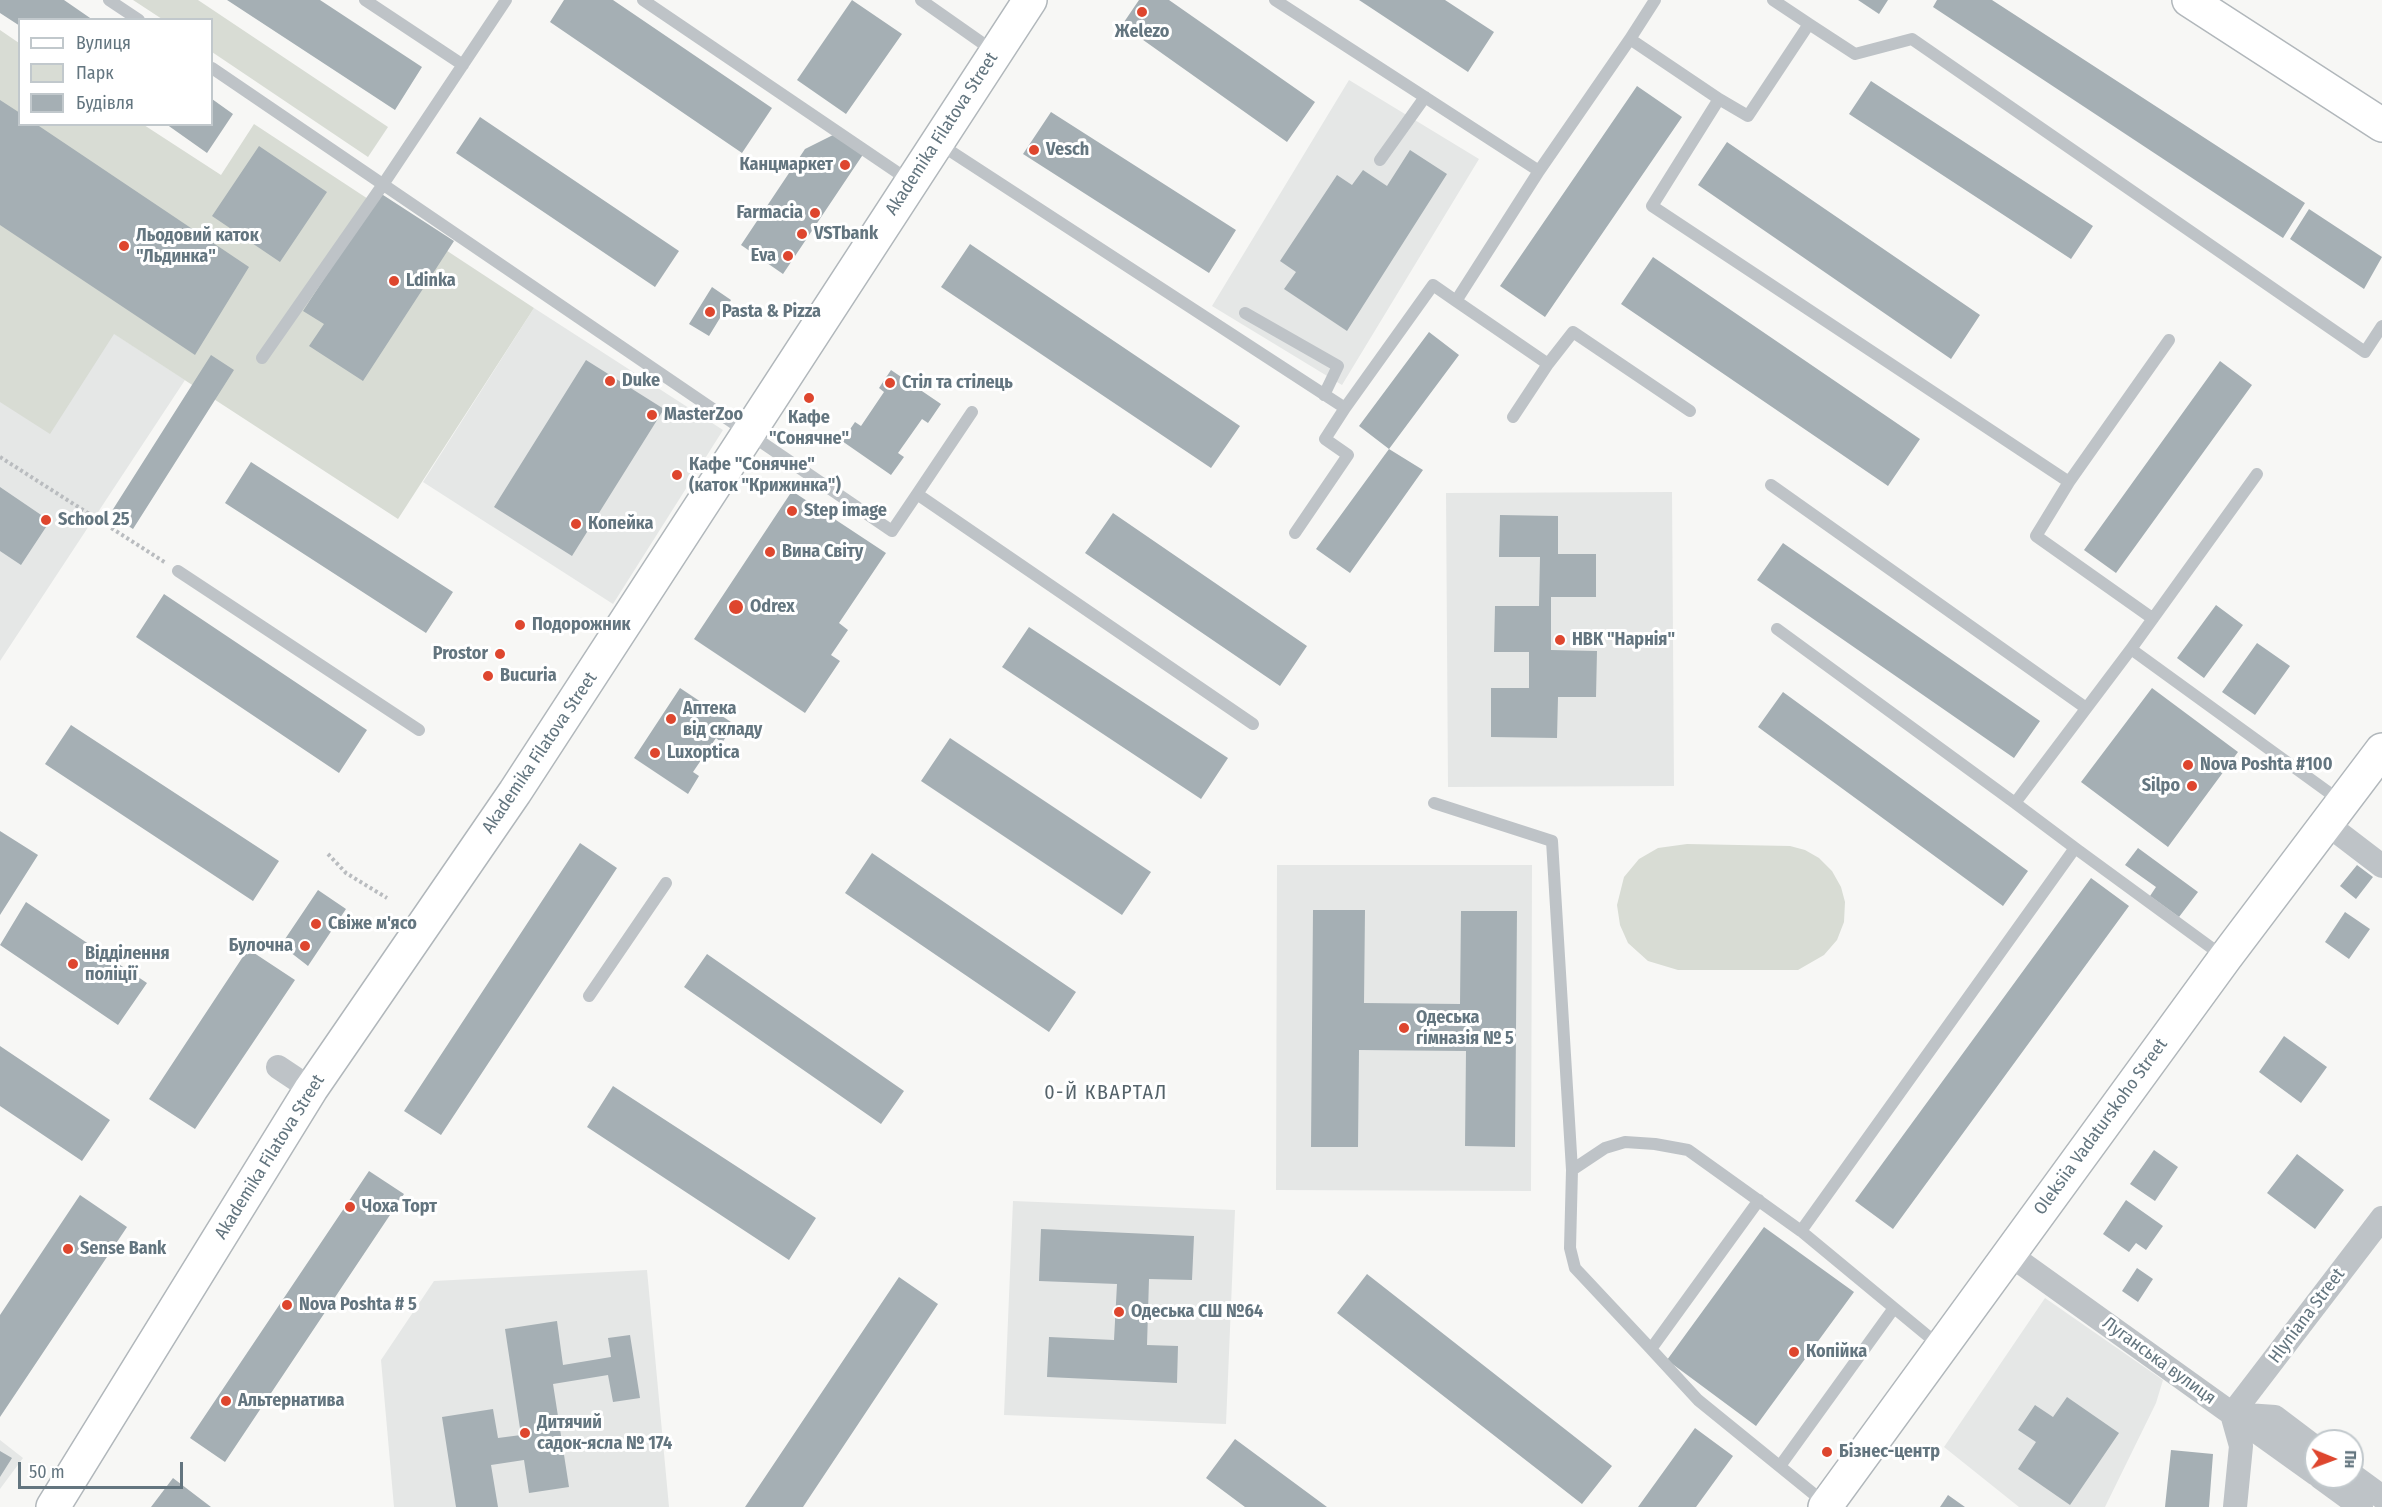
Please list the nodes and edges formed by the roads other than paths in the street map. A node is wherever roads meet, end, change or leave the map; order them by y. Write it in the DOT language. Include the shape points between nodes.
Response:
graph roads {
  1 [pos="110,0"];
  2 [pos="364,0"];
  3 [pos="506,0"];
  4 [pos="643,0"];
  5 [pos="921,0"];
  6 [pos="1030,0"];
  7 [pos="1275,0"];
  8 [pos="1655,0"];
  9 [pos="1773,0"];
  10 [pos="2189,0"];
  11 [pos="136,18"];
  12 [pos="1809,24"];
  13 [pos="1630,39"];
  14 [pos="996,52"];
  15 [pos="463,65"];
  16 [pos="213,69"];
  17 [pos="1425,97"];
  18 [pos="1719,99"];
  19 [pos="2382,125"];
  20 [pos="938,143"];
  21 [pos="1380,160"];
  22 [pos="1539,171"];
  23 [pos="912,181"];
  24 [pos="384,183"];
  25 [pos="1456,301"];
  26 [pos="1245,313"];
  27 [pos="2382,327"];
  28 [pos="2169,340"];
  29 [pos="262,358"];
  30 [pos="1548,364"];
  31 [pos="1324,395"];
  32 [pos="1344,408"];
  33 [pos="1690,411"];
  34 [pos="972,412"];
  35 [pos="1513,417"];
  36 [pos="747,432"];
  37 [pos="2257,474"];
  38 [pos="2069,482"];
  39 [pos="1771,485"];
  40 [pos="917,494"];
  41 [pos="1295,533"];
  42 [pos="178,571"];
  43 [pos="2152,618"];
  44 [pos="1777,629"];
  45 [pos="2131,649"];
  46 [pos="2086,708"];
  47 [pos="1253,724"];
  48 [pos="420,730"];
  49 [pos="2382,750"];
  50 [pos="1434,803"];
  51 [pos="2015,803"];
  52 [pos="2335,813"];
  53 [pos="2075,848"];
  54 [pos="2382,866"];
  55 [pos="666,883"];
  56 [pos="2225,958"];
  57 [pos="589,996"];
  58 [pos="278,1067"];
  59 [pos="310,1089"];
  60 [pos="1572,1170"];
  61 [pos="1759,1200"];
  62 [pos="2382,1218"];
  63 [pos="1801,1231"];
  64 [pos="2009,1254"];
  65 [pos="1894,1308"];
  66 [pos="1941,1347"];
  67 [pos="1651,1349"];
  68 [pos="2232,1414"];
  69 [pos="2304,1439"];
  70 [pos="1780,1466"];
  71 [pos="2304,1466"];
  72 [pos="2364,1484"];
  73 [pos="2336,1489"];
  74 [pos="2382,1497"];
  75 [pos="1826,1506"];
  76 [pos="53,1507"];
  77 [pos="2235,1507"];
  78 [pos="2361,1507"];
  1 -- 11 [label="lane"];
  2 -- 15 [label="lane"];
  3 -- 15 [label="lane"];
  4 -- 23 [label="lane"];
  5 -- 14 [label="lane"];
  6 -- 14 [label="main road, Akademika Filatova Street"];
  7 -- 17 [label="lane"];
  8 -- 13 [label="lane"];
  9 -- 12 [label="lane"];
  10 -- 19 [label="main road"];
  12 -- 18 [label="lane" via="1748,117"];
  12 -- 27 [label="lane" via="1855,54 1912,39 2365,351"];
  13 -- 18 [label="lane"];
  13 -- 22 [label="lane"];
  14 -- 20 [label="main road, Akademika Filatova Street"];
  15 -- 24 [label="lane"];
  16 -- 24 [label="lane"];
  17 -- 21 [label="lane"];
  17 -- 22 [label="lane"];
  18 -- 38 [label="lane" via="1652,206"];
  20 -- 23 [label="main road, Akademika Filatova Street"];
  20 -- 31 [label="lane"];
  22 -- 25 [label="lane"];
  23 -- 36 [label="main road, Akademika Filatova Street"];
  24 -- 29 [label="lane"];
  24 -- 36 [label="lane"];
  25 -- 30 [label="lane"];
  25 -- 32 [label="lane" via="1433,285"];
  26 -- 31 [label="lane" via="1338,366"];
  28 -- 38 [label="lane"];
  30 -- 33 [label="lane" via="1573,332"];
  30 -- 35 [label="lane"];
  31 -- 32 [label="lane"];
  32 -- 41 [label="lane" via="1324,439 1348,455"];
  34 -- 40 [label="lane"];
  36 -- 40 [label="lane" via="892,531"];
  36 -- 59 [label="main road, Akademika Filatova Street" via="515,792"];
  37 -- 43 [label="lane"];
  38 -- 43 [label="lane" via="2036,536"];
  39 -- 46 [label="lane"];
  40 -- 47 [label="lane"];
  42 -- 48 [label="lane"];
  43 -- 45 [label="lane"];
  44 -- 51 [label="lane"];
  45 -- 46 [label="lane"];
  45 -- 52 [label="lane"];
  46 -- 51 [label="lane"];
  49 -- 52 [label="main road, Oleksiia Vadaturskoho Street"];
  50 -- 60 [label="lane" via="1552,842"];
  51 -- 53 [label="lane"];
  52 -- 54 [label="street"];
  52 -- 56 [label="main road, Oleksiia Vadaturskoho Street"];
  53 -- 56 [label="lane"];
  53 -- 63 [label="lane"];
  55 -- 57 [label="lane"];
  56 -- 64 [label="main road, Oleksiia Vadaturskoho Street"];
  58 -- 59 [label="street"];
  59 -- 76 [label="main road, Akademika Filatova Street"];
  60 -- 61 [label="lane" via="1605,1148 1625,1142 1655,1144 1688,1150"];
  60 -- 67 [label="lane" via="1570,1248 1575,1268"];
  61 -- 63 [label="lane"];
  61 -- 67 [label="lane"];
  62 -- 68 [label="street, Hlyniana Street"];
  63 -- 65 [label="lane"];
  64 -- 66 [label="main road, Oleksiia Vadaturskoho Street"];
  64 -- 68 [label="street, Луганська вулиця"];
  65 -- 66 [label="lane"];
  65 -- 70 [label="lane"];
  66 -- 75 [label="main road, Oleksiia Vadaturskoho Street"];
  67 -- 70 [label="lane" via="1698,1400"];
  68 -- 69 [label="street, Луганська вулиця" via="2275,1418"];
  68 -- 71 [label="street"];
  68 -- 77 [label="street" via="2241,1446"];
  70 -- 75 [label="lane"];
  72 -- 74 [label="street"];
  73 -- 78 [label="street"];
}
